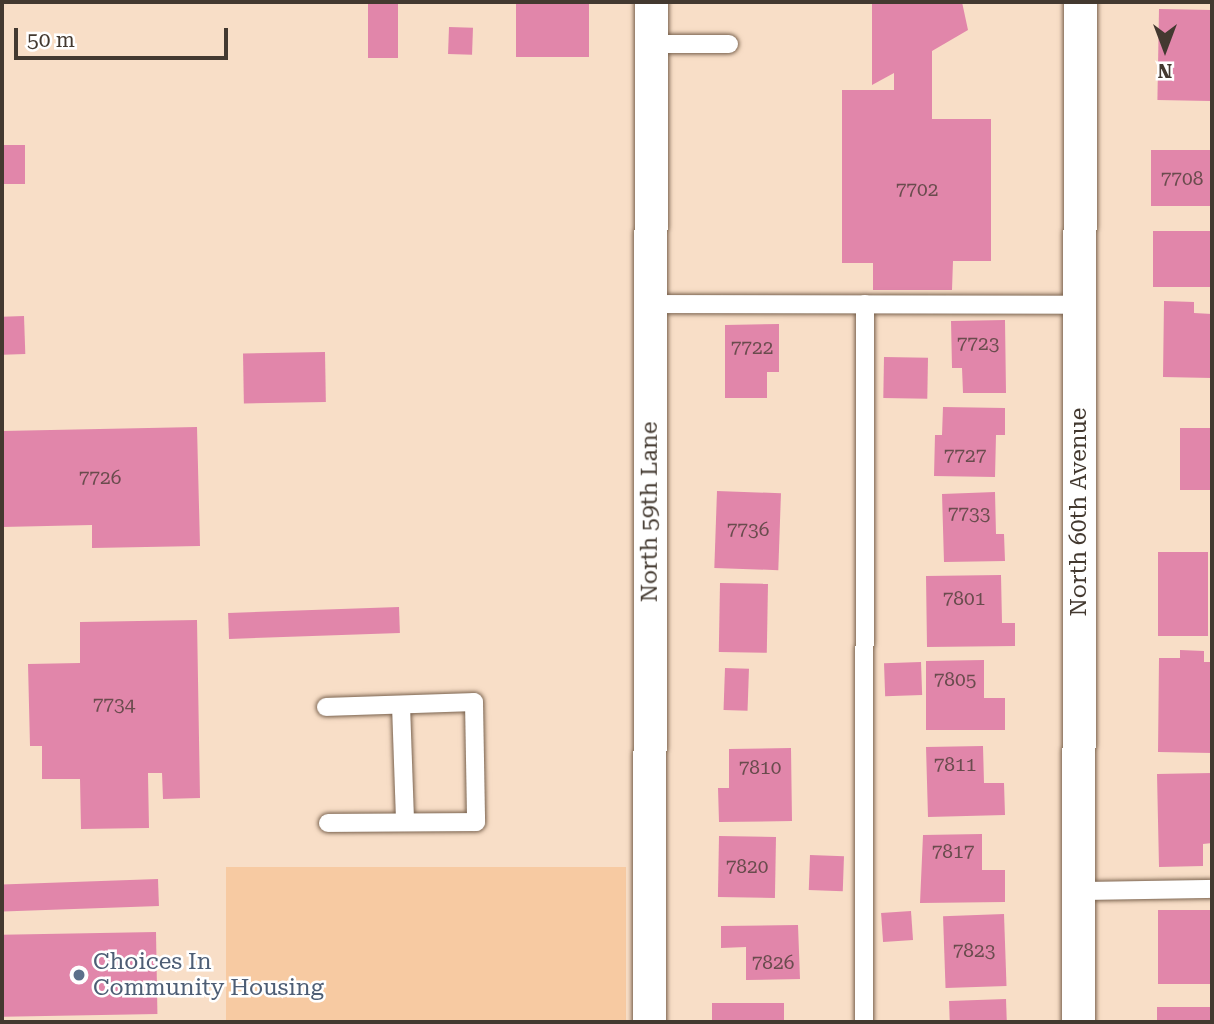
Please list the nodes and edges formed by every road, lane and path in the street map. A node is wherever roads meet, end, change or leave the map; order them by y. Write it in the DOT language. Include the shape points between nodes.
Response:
graph roads {
  1 [pos="651,2"];
  2 [pos="1080,2"];
  3 [pos="650,44"];
  4 [pos="729,44"];
  5 [pos="650,304"];
  6 [pos="865,304"];
  7 [pos="1079,305"];
  8 [pos="401,705"];
  9 [pos="326,707"];
  10 [pos="405,822"];
  11 [pos="328,823"];
  12 [pos="1212,889"];
  13 [pos="1078,891"];
  14 [pos="649,1022"];
  15 [pos="864,1022"];
  16 [pos="1078,1022"];
  1 -- 3 [label="street, North 59th Lane"];
  2 -- 7 [label="street, North 60th Avenue"];
  3 -- 4 [label="lane"];
  3 -- 5 [label="street, North 59th Lane"];
  5 -- 6 [label="lane"];
  5 -- 14 [label="street, North 59th Lane"];
  6 -- 7 [label="lane"];
  6 -- 15 [label="lane"];
  7 -- 13 [label="street, North 60th Avenue"];
  8 -- 9 [label="lane"];
  8 -- 10 [label="lane"];
  8 -- 10 [label="lane" via="474,702 476,822"];
  10 -- 11 [label="lane"];
  12 -- 13 [label="lane"];
  13 -- 16 [label="street, North 60th Avenue"];
}
